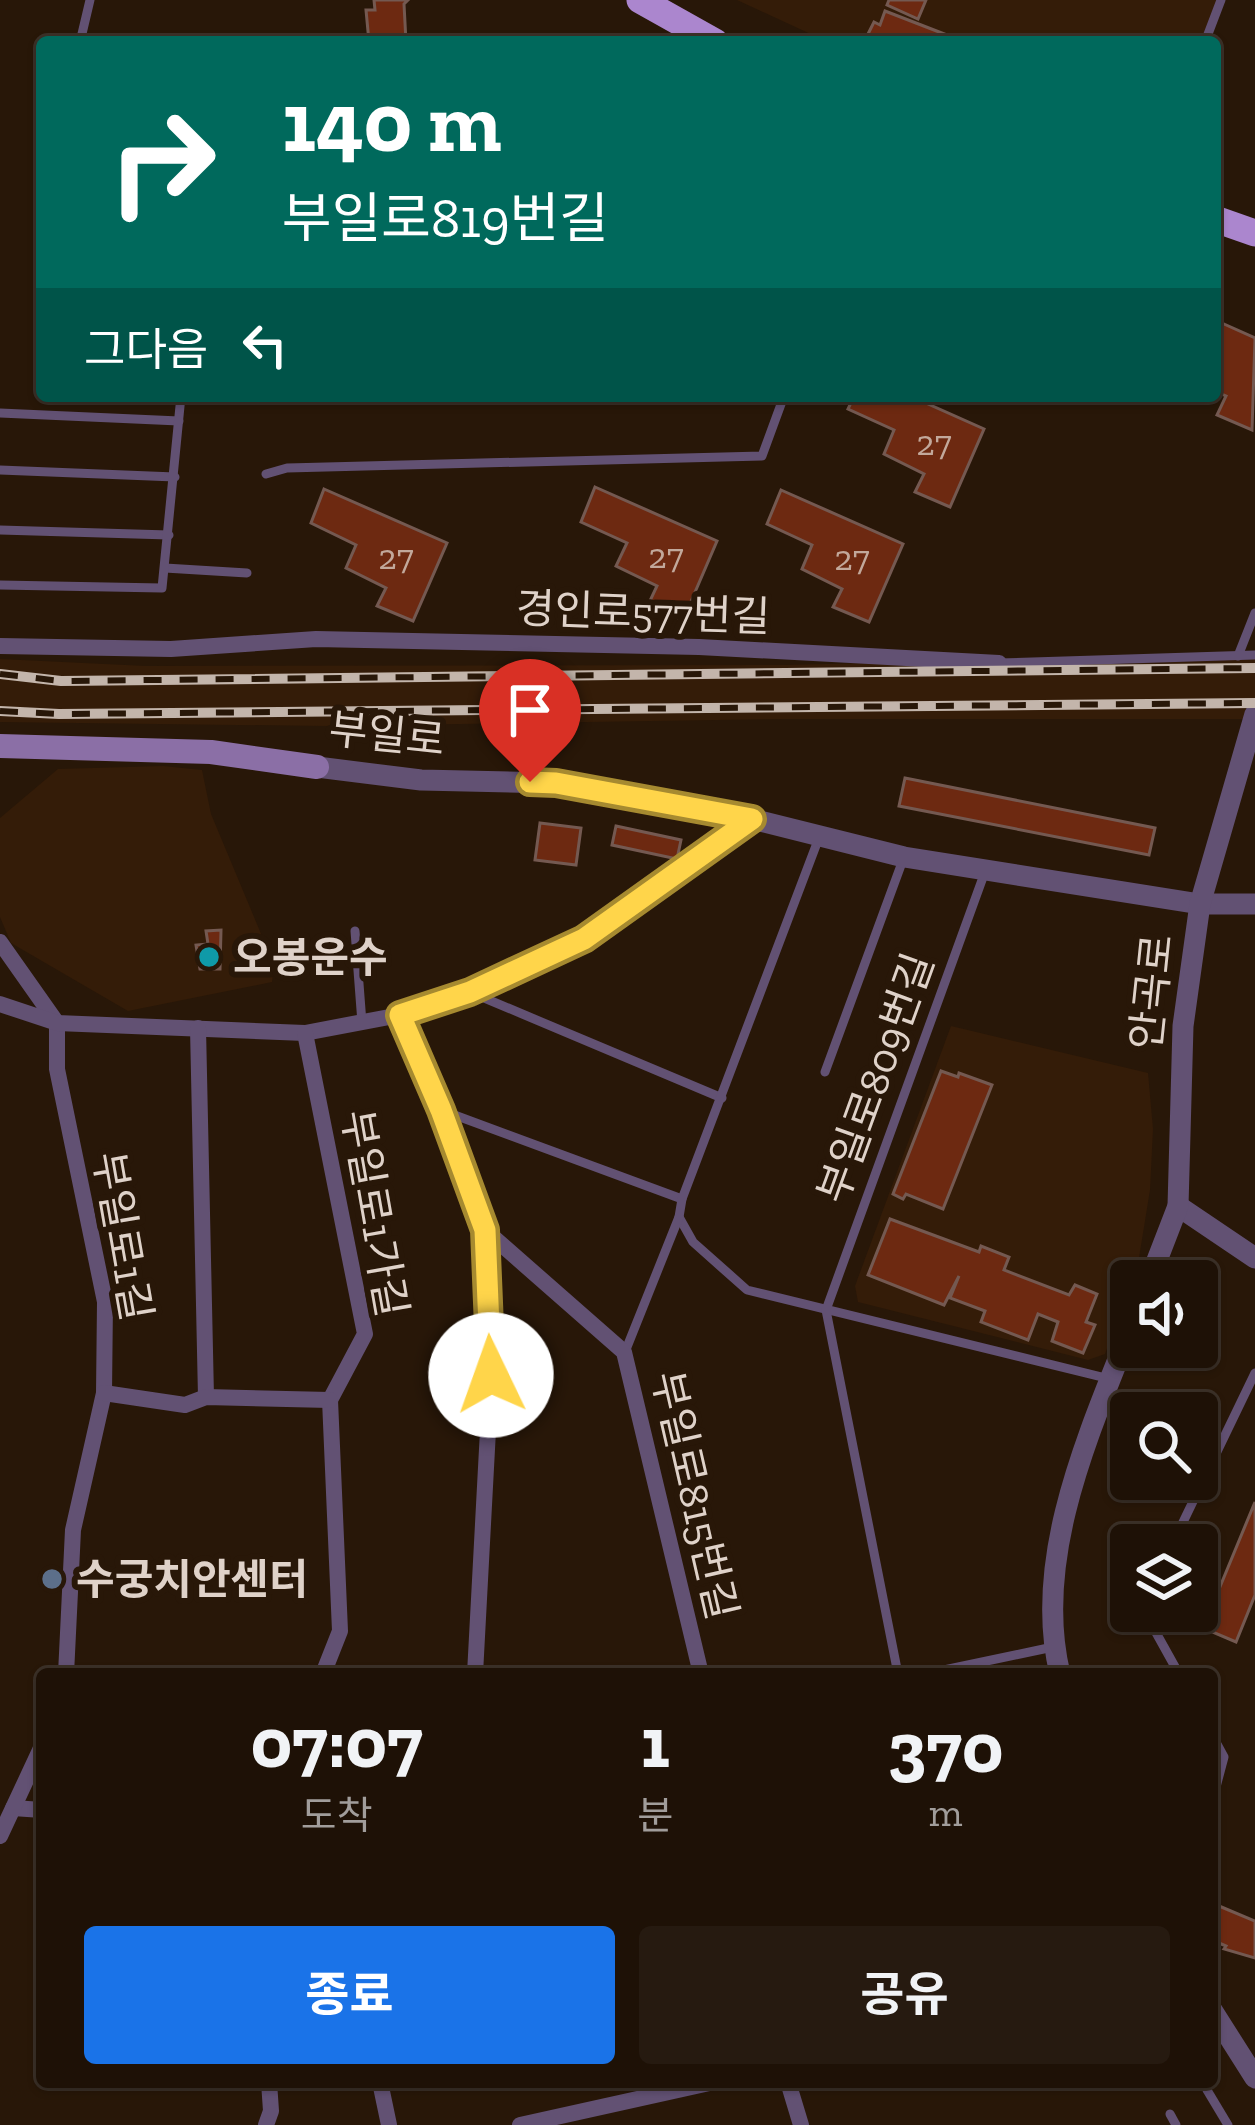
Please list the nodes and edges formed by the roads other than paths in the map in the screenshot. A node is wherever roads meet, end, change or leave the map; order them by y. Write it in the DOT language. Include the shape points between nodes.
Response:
graph roads {
  1 [pos="89,0"];
  2 [pos="640,0"];
  3 [pos="1221,0"];
  4 [pos="81,36"];
  5 [pos="704,36"];
  6 [pos="1207,36"];
  7 [pos="1221,222"];
  8 [pos="1255,233"];
  9 [pos="181,402"];
  10 [pos="782,402"];
  11 [pos="0,413"];
  12 [pos="179,421"];
  13 [pos="0,470"];
  14 [pos="266,474"];
  15 [pos="175,477"];
  16 [pos="0,530"];
  17 [pos="169,535"];
  18 [pos="165,568"];
  19 [pos="247,573"];
  20 [pos="0,585"];
  21 [pos="1255,613"];
  22 [pos="0,646"];
  23 [pos="1238,656"];
  24 [pos="1255,656"];
  25 [pos="999,663"];
  26 [pos="1255,714"];
  27 [pos="0,746"];
  28 [pos="317,767"];
  29 [pos="752,819"];
  30 [pos="820,835"];
  31 [pos="904,856"];
  32 [pos="987,868"];
  33 [pos="1200,904"];
  34 [pos="1255,904"];
  35 [pos="355,931"];
  36 [pos="0,942"];
  37 [pos="470,992"];
  38 [pos="0,1004"];
  39 [pos="400,1015"];
  40 [pos="56,1023"];
  41 [pos="362,1023"];
  42 [pos="198,1028"];
  43 [pos="305,1033"];
  44 [pos="825,1072"];
  45 [pos="722,1098"];
  46 [pos="441,1110"];
  47 [pos="682,1199"];
  48 [pos="1178,1206"];
  49 [pos="679,1217"];
  50 [pos="485,1230"];
  51 [pos="1255,1258"];
  52 [pos="1157,1260"];
  53 [pos="826,1310"];
  54 [pos="624,1352"];
  55 [pos="1114,1368"];
  56 [pos="1255,1373"];
  57 [pos="1110,1379"];
  58 [pos="104,1393"];
  59 [pos="206,1397"];
  60 [pos="331,1400"];
  61 [pos="1182,1524"];
  62 [pos="1156,1632"];
  63 [pos="1053,1647"];
  64 [pos="65,1668"];
  65 [pos="325,1668"];
  66 [pos="476,1668"];
  67 [pos="700,1668"];
  68 [pos="897,1668"];
  69 [pos="953,1668"];
  70 [pos="1058,1668"];
  71 [pos="1176,1668"];
  72 [pos="1218,1746"];
  73 [pos="36,1759"];
  74 [pos="1218,1780"];
  75 [pos="13,1808"];
  76 [pos="36,1810"];
  77 [pos="0,1836"];
  78 [pos="1218,2019"];
  79 [pos="1255,2078"];
  80 [pos="269,2088"];
  81 [pos="381,2088"];
  82 [pos="688,2088"];
  83 [pos="790,2088"];
  84 [pos="1208,2090"];
  85 [pos="529,2124"];
  86 [pos="266,2125"];
  87 [pos="388,2125"];
  88 [pos="801,2125"];
  89 [pos="1228,2125"];
  1 -- 4 [label="lane"];
  2 -- 5 [label="main road"];
  3 -- 6 [label="lane"];
  7 -- 8 [label="main road"];
  9 -- 12 [label="lane"];
  10 -- 14 [label="lane" via="762,456"];
  11 -- 12 [label="lane"];
  12 -- 15 [label="lane"];
  13 -- 15 [label="lane"];
  15 -- 17 [label="lane"];
  16 -- 17 [label="lane"];
  17 -- 18 [label="lane"];
  18 -- 19 [label="lane"];
  18 -- 20 [label="lane" via="162,588"];
  21 -- 23 [label="lane"];
  22 -- 25 [label="street, 경인로577번길" via="170,649 316,639"];
  23 -- 24 [label="lane, 경인로577번길"];
  23 -- 25 [label="lane, 경인로577번길"];
  26 -- 33 [label="street, 안곡로"];
  27 -- 28 [label="main road, 부일로" via="211,752"];
  28 -- 29 [label="street, 부일로" via="556,783"];
  29 -- 30 [label="street, 부일로"];
  29 -- 37 [label="lane" via="584,939"];
  30 -- 31 [label="street, 부일로"];
  30 -- 45 [label="lane, 부일로815번길"];
  31 -- 32 [label="street, 부일로"];
  31 -- 44 [label="lane"];
  32 -- 33 [label="street, 부일로"];
  32 -- 53 [label="lane, 부일로809번길"];
  33 -- 34 [label="street, 부일로"];
  33 -- 48 [label="street, 안곡로" via="1183,1026"];
  35 -- 41 [label="lane"];
  36 -- 40 [label="street"];
  37 -- 39 [label="lane"];
  37 -- 45 [label="lane"];
  38 -- 40 [label="street"];
  39 -- 41 [label="street"];
  39 -- 46 [label="street, 부일로1가길"];
  40 -- 42 [label="street"];
  40 -- 58 [label="street, 부일로1길" via="57,1069 104,1286"];
  41 -- 43 [label="street"];
  42 -- 43 [label="street"];
  42 -- 59 [label="street"];
  43 -- 60 [label="street, 부일로1가길" via="365,1334"];
  45 -- 47 [label="lane, 부일로815번길"];
  46 -- 47 [label="lane"];
  46 -- 50 [label="street, 부일로1가길"];
  47 -- 49 [label="lane, 부일로815번길"];
  48 -- 51 [label="street"];
  48 -- 52 [label="street, 안곡로"];
  49 -- 53 [label="lane" via="693,1242 747,1290"];
  49 -- 54 [label="lane, 부일로815번길"];
  50 -- 54 [label="street, 부일로1가길"];
  50 -- 66 [label="street, 부일로1가길" via="491,1375"];
  53 -- 57 [label="lane"];
  53 -- 68 [label="lane"];
  54 -- 67 [label="street, 부일로815번길"];
  55 -- 57 [label="street"];
  56 -- 61 [label="lane"];
  57 -- 63 [label="street" via="1062,1528"];
  58 -- 59 [label="street" via="185,1405"];
  58 -- 64 [label="street, 부일로1길" via="73,1530"];
  59 -- 60 [label="street"];
  60 -- 65 [label="street, 부일로1가길" via="340,1631"];
  62 -- 71 [label="lane"];
  63 -- 69 [label="lane"];
  63 -- 70 [label="street"];
  72 -- 74 [label="lane"];
  73 -- 75 [label="street"];
  75 -- 76 [label="street"];
  75 -- 77 [label="street"];
  78 -- 79 [label="street"];
  80 -- 86 [label="street"];
  81 -- 87 [label="street"];
  82 -- 85 [label="street"];
  83 -- 88 [label="street"];
  84 -- 89 [label="lane"];
}
